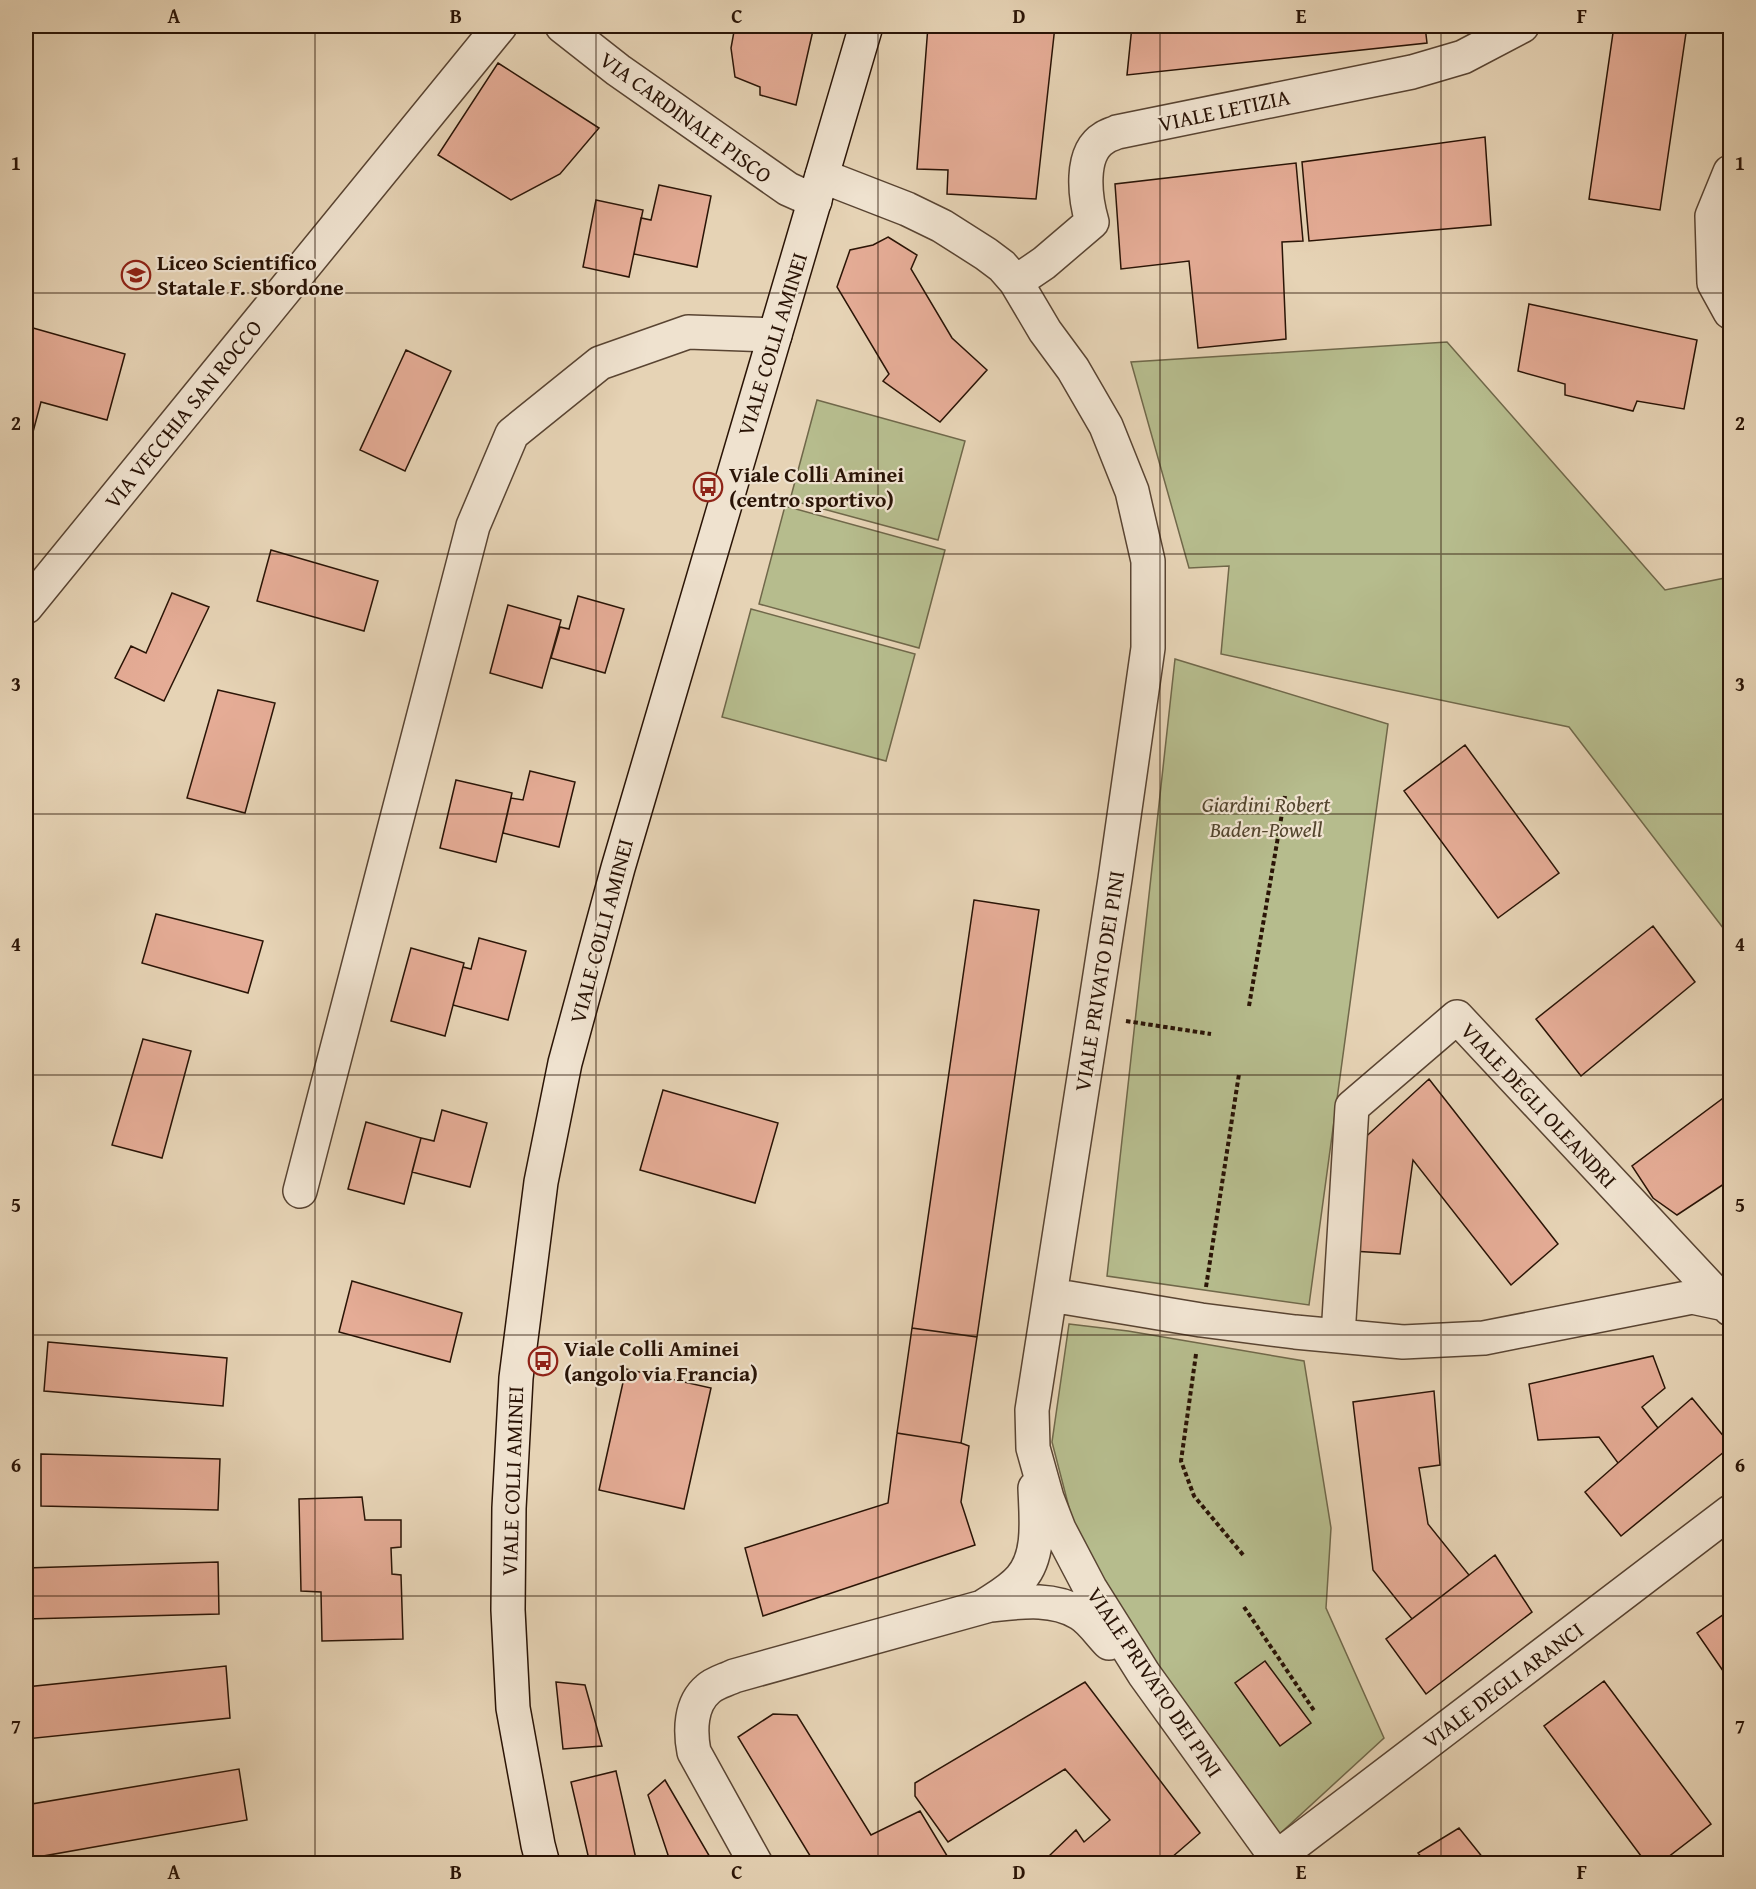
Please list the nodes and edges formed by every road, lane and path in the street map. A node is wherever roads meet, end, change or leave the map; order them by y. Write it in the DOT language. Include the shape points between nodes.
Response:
graph roads {
  1 [pos="500,26"];
  2 [pos="562,26"];
  3 [pos="866,26"];
  4 [pos="1522,26"];
  5 [pos="1731,172"];
  6 [pos="818,188"];
  7 [pos="1016,282"];
  8 [pos="1731,312"];
  9 [pos="775,335"];
  10 [pos="26,607"];
  11 [pos="1286,796"];
  12 [pos="1249,1006"];
  13 [pos="1122,1020"];
  14 [pos="1211,1034"];
  15 [pos="1239,1074"];
  16 [pos="300,1191"];
  17 [pos="1051,1295"];
  18 [pos="1205,1297"];
  19 [pos="1728,1306"];
  20 [pos="1338,1336"];
  21 [pos="1197,1345"];
  22 [pos="1033,1448"];
  23 [pos="1731,1512"];
  24 [pos="1244,1557"];
  25 [pos="983,1606"];
  26 [pos="1244,1607"];
  27 [pos="1144,1674"];
  28 [pos="1315,1712"];
  29 [pos="1278,1861"];
  30 [pos="543,1863"];
  31 [pos="756,1863"];
  1 -- 10 [label="street, VIA VECCHIA SAN ROCCO"];
  2 -- 6 [label="street, VIA CARDINALE PISCO" via="788,189"];
  3 -- 6 [label="street, VIALE COLLI AMINEI"];
  4 -- 7 [label="street, VIALE LETIZIA" via="1463,57 1412,72 1117,132 1104,138 1094,147 1085,182 1092,222"];
  5 -- 8 [label="street" via="1712,216 1714,283"];
  6 -- 7 [label="street, VIALE PRIVATO DEI PINI" via="907,209 986,254"];
  6 -- 9 [label="street, VIALE COLLI AMINEI"];
  7 -- 17 [label="street, VIALE PRIVATO DEI PINI" via="1106,426 1132,491 1148,561 1148,648"];
  9 -- 16 [label="street" via="688,332 600,363 512,434 473,526"];
  9 -- 30 [label="street, VIALE COLLI AMINEI" via="618,868 565,1063 541,1182 516,1378 508,1610 513,1708"];
  11 -- 12 [label="path"];
  13 -- 14 [label="path"];
  15 -- 18 [label="path"];
  17 -- 20 [label="street, VIALE DEGLI OLEANDRI" via="1201,1320"];
  17 -- 22 [label="street, VIALE PRIVATO DEI PINI" via="1032,1410"];
  19 -- 20 [label="street, VIALE DEGLI OLEANDRI" via="1692,1297 1484,1338 1402,1342"];
  19 -- 20 [label="street, VIALE DEGLI OLEANDRI" via="1457,1017 1352,1107"];
  21 -- 24 [label="path" via="1181,1461 1194,1496"];
  22 -- 25 [label="street" via="1037,1527 1032,1561 1008,1590"];
  22 -- 27 [label="street, VIALE PRIVATO DEI PINI" via="1059,1529 1090,1588"];
  23 -- 29 [label="street, VIALE DEGLI ARANCI"];
  25 -- 27 [label="street" via="1053,1603 1080,1613"];
  25 -- 31 [label="street" via="734,1676 708,1689 692,1719 694,1752"];
  26 -- 28 [label="path"];
  27 -- 29 [label="street, VIALE PRIVATO DEI PINI"];
}
